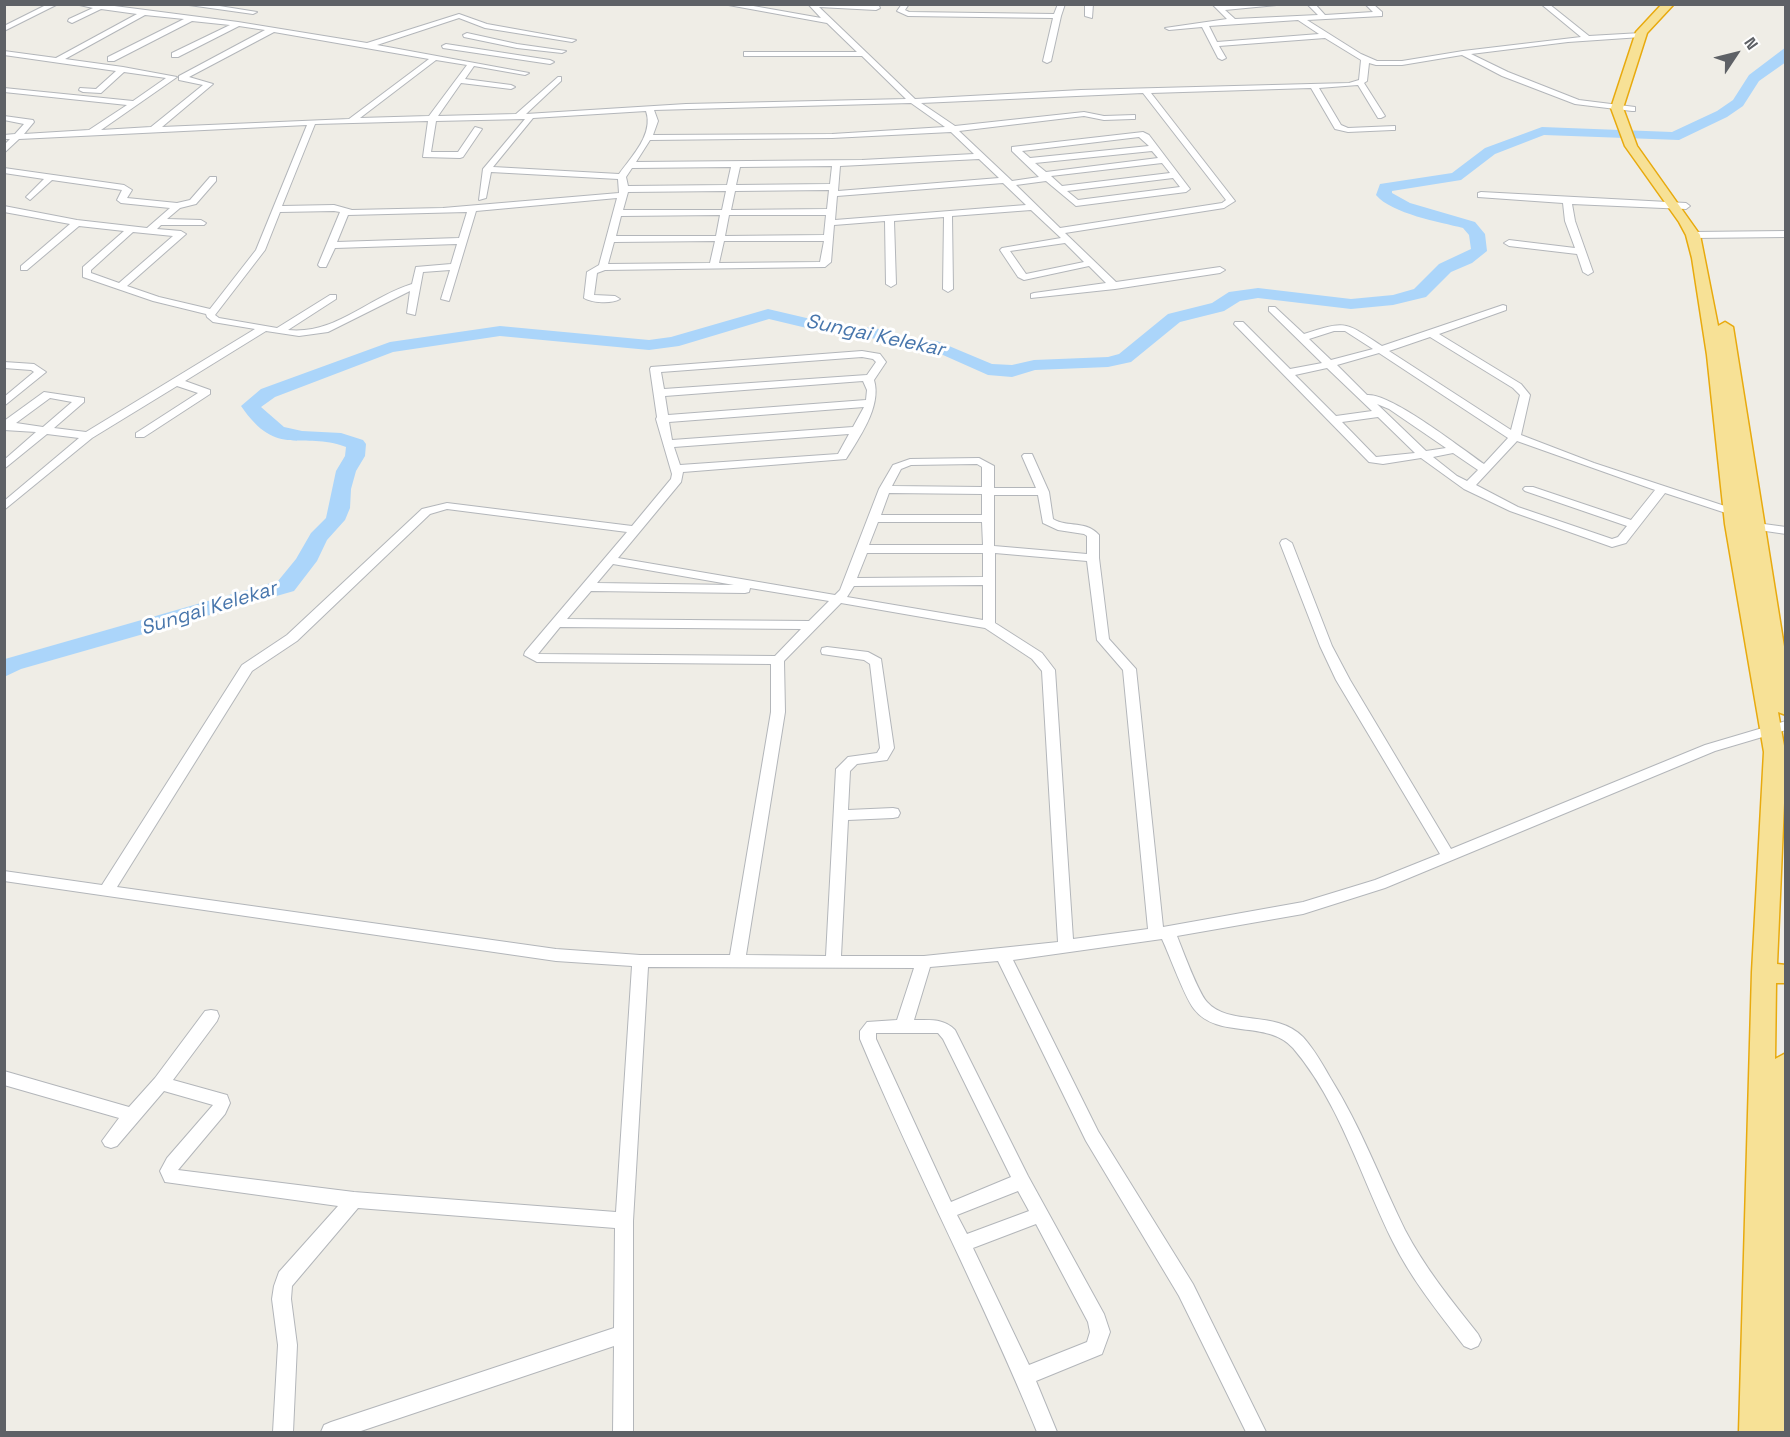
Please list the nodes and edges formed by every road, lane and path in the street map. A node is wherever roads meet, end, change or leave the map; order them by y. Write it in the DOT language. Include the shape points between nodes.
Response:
graph roads {
  1 [pos="55,4"];
  2 [pos="78,4"];
  3 [pos="134,4"];
  4 [pos="185,4"];
  5 [pos="726,4"];
  6 [pos="906,4"];
  7 [pos="1062,4"];
  8 [pos="1089,4"];
  9 [pos="1310,4"];
  10 [pos="1340,4"];
  11 [pos="1368,4"];
  12 [pos="1544,4"];
  13 [pos="1669,4"];
  14 [pos="1680,4"];
  15 [pos="812,5"];
  16 [pos="1283,5"];
  17 [pos="100,7"];
  18 [pos="1217,7"];
  19 [pos="876,8"];
  20 [pos="126,10"];
  21 [pos="145,12"];
  22 [pos="253,12"];
  23 [pos="1057,16"];
  24 [pos="1089,16"];
  25 [pos="1354,16"];
  26 [pos="1324,17"];
  27 [pos="192,18"];
  28 [pos="1287,18"];
  29 [pos="1299,18"];
  30 [pos="72,21"];
  31 [pos="829,21"];
  32 [pos="1233,21"];
  33 [pos="4,23"];
  34 [pos="14,24"];
  35 [pos="238,24"];
  36 [pos="1204,24"];
  37 [pos="485,26"];
  38 [pos="1169,28"];
  39 [pos="4,29"];
  40 [pos="273,29"];
  41 [pos="466,35"];
  42 [pos="1641,35"];
  43 [pos="534,36"];
  44 [pos="1326,36"];
  45 [pos="1587,38"];
  46 [pos="572,40"];
  47 [pos="1215,44"];
  48 [pos="368,46"];
  49 [pos="446,46"];
  50 [pos="517,46"];
  51 [pos="562,51"];
  52 [pos="4,53"];
  53 [pos="1463,53"];
  54 [pos="747,54"];
  55 [pos="863,54"];
  56 [pos="424,56"];
  57 [pos="502,57"];
  58 [pos="434,58"];
  59 [pos="1222,58"];
  60 [pos="111,59"];
  61 [pos="57,60"];
  62 [pos="1365,60"];
  63 [pos="1047,61"];
  64 [pos="550,62"];
  65 [pos="471,65"];
  66 [pos="488,67"];
  67 [pos="123,69"];
  68 [pos="157,74"];
  69 [pos="177,77"];
  70 [pos="558,79"];
  71 [pos="460,81"];
  72 [pos="1360,83"];
  73 [pos="1639,83"];
  74 [pos="1314,86"];
  75 [pos="511,87"];
  76 [pos="4,90"];
  77 [pos="1145,90"];
  78 [pos="1081,92"];
  79 [pos="70,96"];
  80 [pos="500,96"];
  81 [pos="913,101"];
  82 [pos="133,104"];
  83 [pos="1633,104"];
  84 [pos="1617,108"];
  85 [pos="650,110"];
  86 [pos="1084,114"];
  87 [pos="519,116"];
  88 [pos="531,116"];
  89 [pos="1381,116"];
  90 [pos="433,117"];
  91 [pos="1132,117"];
  92 [pos="4,118"];
  93 [pos="312,122"];
  94 [pos="350,122"];
  95 [pos="1392,128"];
  96 [pos="478,129"];
  97 [pos="953,129"];
  98 [pos="153,130"];
  99 [pos="92,133"];
  100 [pos="1633,136"];
  101 [pos="4,137"];
  102 [pos="15,137"];
  103 [pos="647,138"];
  104 [pos="1155,148"];
  105 [pos="4,151"];
  106 [pos="980,156"];
  107 [pos="1165,160"];
  108 [pos="1027,161"];
  109 [pos="736,164"];
  110 [pos="836,164"];
  111 [pos="630,165"];
  112 [pos="487,169"];
  113 [pos="4,170"];
  114 [pos="1177,175"];
  115 [pos="51,176"];
  116 [pos="1044,176"];
  117 [pos="622,177"];
  118 [pos="213,179"];
  119 [pos="1007,182"];
  120 [pos="729,188"];
  121 [pos="1059,189"];
  122 [pos="833,190"];
  123 [pos="623,192"];
  124 [pos="1481,195"];
  125 [pos="30,197"];
  126 [pos="482,198"];
  127 [pos="1567,201"];
  128 [pos="177,206"];
  129 [pos="1680,206"];
  130 [pos="1034,207"];
  131 [pos="4,209"];
  132 [pos="276,209"];
  133 [pos="472,209"];
  134 [pos="345,211"];
  135 [pos="617,213"];
  136 [pos="724,213"];
  137 [pos="948,213"];
  138 [pos="832,218"];
  139 [pos="889,218"];
  140 [pos="160,222"];
  141 [pos="77,223"];
  142 [pos="201,223"];
  143 [pos="132,228"];
  144 [pos="150,230"];
  145 [pos="1059,231"];
  146 [pos="1785,234"];
  147 [pos="1700,235"];
  148 [pos="829,238"];
  149 [pos="610,239"];
  150 [pos="719,239"];
  151 [pos="1068,240"];
  152 [pos="464,241"];
  153 [pos="1509,243"];
  154 [pos="331,245"];
  155 [pos="1579,251"];
  156 [pos="1091,263"];
  157 [pos="323,265"];
  158 [pos="714,266"];
  159 [pos="456,267"];
  160 [pos="603,267"];
  161 [pos="24,268"];
  162 [pos="1220,270"];
  163 [pos="1588,272"];
  164 [pos="891,284"];
  165 [pos="416,286"];
  166 [pos="1115,286"];
  167 [pos="120,287"];
  168 [pos="948,289"];
  169 [pos="1034,296"];
  170 [pos="333,297"];
  171 [pos="446,299"];
  172 [pos="615,299"];
  173 [pos="1503,308"];
  174 [pos="1272,309"];
  175 [pos="212,312"];
  176 [pos="412,313"];
  177 [pos="1239,324"];
  178 [pos="264,328"];
  179 [pos="279,331"];
  180 [pos="1431,333"];
  181 [pos="1302,338"];
  182 [pos="1382,351"];
  183 [pos="1332,365"];
  184 [pos="6,367"];
  185 [pos="1287,373"];
  186 [pos="869,380"];
  187 [pos="177,382"];
  188 [pos="206,392"];
  189 [pos="658,393"];
  190 [pos="1363,394"];
  191 [pos="220,397"];
  192 [pos="4,403"];
  193 [pos="871,403"];
  194 [pos="1382,413"];
  195 [pos="661,419"];
  196 [pos="1333,420"];
  197 [pos="5,426"];
  198 [pos="858,430"];
  199 [pos="46,431"];
  200 [pos="140,435"];
  201 [pos="88,436"];
  202 [pos="1515,437"];
  203 [pos="667,444"];
  204 [pos="1453,450"];
  205 [pos="1424,455"];
  206 [pos="1028,456"];
  207 [pos="4,466"];
  208 [pos="676,469"];
  209 [pos="1484,469"];
  210 [pos="1468,487"];
  211 [pos="885,489"];
  212 [pos="1529,489"];
  213 [pos="1662,489"];
  214 [pos="988,490"];
  215 [pos="1043,492"];
  216 [pos="4,507"];
  217 [pos="987,518"];
  218 [pos="873,519"];
  219 [pos="1743,520"];
  220 [pos="1634,525"];
  221 [pos="635,530"];
  222 [pos="1785,531"];
  223 [pos="1286,543"];
  224 [pos="862,549"];
  225 [pos="987,549"];
  226 [pos="1093,558"];
  227 [pos="608,560"];
  228 [pos="987,581"];
  229 [pos="850,582"];
  230 [pos="585,587"];
  231 [pos="790,590"];
  232 [pos="840,599"];
  233 [pos="555,623"];
  234 [pos="811,625"];
  235 [pos="989,625"];
  236 [pos="827,651"];
  237 [pos="778,660"];
  238 [pos="1785,708"];
  239 [pos="1779,728"];
  240 [pos="893,813"];
  241 [pos="840,815"];
  242 [pos="1449,857"];
  243 [pos="4,876"];
  244 [pos="1778,880"];
  245 [pos="105,891"];
  246 [pos="1162,933"];
  247 [pos="1066,946"];
  248 [pos="1003,955"];
  249 [pos="640,961"];
  250 [pos="737,962"];
  251 [pos="924,962"];
  252 [pos="833,963"];
  253 [pos="1775,973"];
  254 [pos="211,1016"];
  255 [pos="904,1025"];
  256 [pos="1785,1064"];
  257 [pos="4,1078"];
  258 [pos="160,1083"];
  259 [pos="132,1115"];
  260 [pos="111,1141"];
  261 [pos="1022,1181"];
  262 [pos="354,1200"];
  263 [pos="945,1212"];
  264 [pos="1040,1215"];
  265 [pos="624,1221"];
  266 [pos="962,1244"];
  267 [pos="1771,1289"];
  268 [pos="626,1333"];
  269 [pos="1471,1340"];
  270 [pos="1025,1377"];
  271 [pos="283,1432"];
  272 [pos="331,1432"];
  273 [pos="623,1432"];
  274 [pos="1046,1432"];
  275 [pos="1256,1432"];
  276 [pos="1755,1432"];
  277 [pos="1778,1432"];
  1 -- 34 [label="street"];
  2 -- 17 [label="street"];
  3 -- 20 [label="street"];
  4 -- 22 [label="street"];
  5 -- 31 [label="street"];
  6 -- 23 [label="street" via="901,11 908,14"];
  7 -- 23 [label="street"];
  8 -- 24 [label="street"];
  9 -- 26 [label="street"];
  10 -- 25 [label="street"];
  11 -- 25 [label="street" via="1379,14"];
  12 -- 45 [label="street"];
  13 -- 42 [label="highway"];
  14 -- 73 [label="highway" via="1649,35"];
  15 -- 19 [label="street"];
  15 -- 31 [label="street"];
  16 -- 18 [label="street"];
  16 -- 28 [label="street"];
  17 -- 20 [label="street"];
  17 -- 30 [label="street"];
  18 -- 32 [label="street"];
  20 -- 21 [label="street"];
  21 -- 27 [label="street"];
  21 -- 61 [label="street"];
  23 -- 63 [label="street"];
  25 -- 26 [label="street"];
  26 -- 29 [label="street"];
  27 -- 35 [label="street"];
  27 -- 60 [label="street"];
  28 -- 29 [label="street"];
  28 -- 32 [label="street"];
  29 -- 44 [label="street"];
  31 -- 55 [label="street"];
  32 -- 36 [label="street"];
  33 -- 34 [label="street"];
  34 -- 39 [label="street"];
  35 -- 40 [label="street"];
  35 -- 68 [label="street" via="175,55 189,58"];
  36 -- 38 [label="street"];
  36 -- 47 [label="street"];
  37 -- 41 [label="street"];
  37 -- 43 [label="street"];
  37 -- 48 [label="street" via="457,16"];
  40 -- 48 [label="street"];
  40 -- 69 [label="street"];
  41 -- 49 [label="street"];
  41 -- 50 [label="street"];
  42 -- 45 [label="street"];
  42 -- 84 [label="highway"];
  43 -- 46 [label="street"];
  43 -- 50 [label="street"];
  44 -- 47 [label="street"];
  44 -- 62 [label="street"];
  45 -- 53 [label="street"];
  47 -- 59 [label="street"];
  48 -- 56 [label="street"];
  49 -- 56 [label="street"];
  49 -- 57 [label="street"];
  50 -- 51 [label="street"];
  50 -- 57 [label="street"];
  52 -- 61 [label="street"];
  53 -- 62 [label="street" via="1390,64"];
  53 -- 84 [label="street" via="1578,102"];
  54 -- 55 [label="street"];
  55 -- 81 [label="street"];
  56 -- 58 [label="street"];
  57 -- 64 [label="street"];
  57 -- 66 [label="street"];
  58 -- 65 [label="street"];
  58 -- 94 [label="street"];
  61 -- 67 [label="street"];
  62 -- 72 [label="street"];
  65 -- 66 [label="street"];
  65 -- 71 [label="street"];
  66 -- 75 [label="street" via="525,73"];
  67 -- 68 [label="street"];
  67 -- 79 [label="street" via="98,91 80,90"];
  68 -- 69 [label="street"];
  69 -- 82 [label="street"];
  69 -- 98 [label="street" via="209,84"];
  70 -- 87 [label="street"];
  71 -- 75 [label="street"];
  71 -- 90 [label="street"];
  72 -- 74 [label="street"];
  72 -- 89 [label="street"];
  74 -- 77 [label="street"];
  74 -- 95 [label="street" via="1340,129"];
  75 -- 80 [label="street"];
  76 -- 79 [label="street"];
  77 -- 78 [label="street"];
  77 -- 145 [label="street" via="1231,201"];
  78 -- 81 [label="street"];
  78 -- 86 [label="street"];
  79 -- 82 [label="street"];
  81 -- 85 [label="street"];
  81 -- 97 [label="street"];
  82 -- 99 [label="street"];
  83 -- 84 [label="street"];
  83 -- 100 [label="highway"];
  84 -- 100 [label="highway"];
  85 -- 88 [label="street"];
  85 -- 103 [label="street" via="654,124"];
  86 -- 91 [label="street"];
  86 -- 97 [label="street"];
  87 -- 88 [label="street"];
  87 -- 90 [label="street"];
  88 -- 112 [label="street"];
  90 -- 94 [label="street"];
  90 -- 96 [label="street" via="425,153 428,156 461,154"];
  92 -- 102 [label="street" via="30,122"];
  93 -- 94 [label="street"];
  93 -- 98 [label="street"];
  93 -- 132 [label="street"];
  97 -- 103 [label="street" via="818,137"];
  97 -- 106 [label="street"];
  98 -- 99 [label="street"];
  99 -- 102 [label="street"];
  100 -- 129 [label="highway"];
  101 -- 102 [label="street"];
  102 -- 105 [label="street"];
  103 -- 111 [label="street"];
  104 -- 107 [label="street"];
  104 -- 108 [label="street"];
  104 -- 108 [label="street" via="1138,134 1016,148"];
  106 -- 110 [label="street"];
  106 -- 119 [label="street"];
  107 -- 114 [label="street"];
  107 -- 116 [label="street"];
  108 -- 116 [label="street"];
  109 -- 110 [label="street"];
  109 -- 111 [label="street"];
  109 -- 120 [label="street"];
  110 -- 122 [label="street"];
  111 -- 117 [label="street"];
  112 -- 117 [label="street"];
  112 -- 126 [label="street"];
  113 -- 115 [label="street"];
  114 -- 121 [label="street"];
  114 -- 121 [label="street" via="1186,189 1083,203 1072,201"];
  115 -- 125 [label="street"];
  115 -- 128 [label="street" via="127,189 120,198 123,200"];
  116 -- 119 [label="street"];
  116 -- 121 [label="street"];
  117 -- 123 [label="street"];
  118 -- 128 [label="street" via="193,202"];
  119 -- 122 [label="street"];
  119 -- 130 [label="street"];
  120 -- 122 [label="street"];
  120 -- 123 [label="street"];
  120 -- 136 [label="street"];
  122 -- 138 [label="street"];
  123 -- 133 [label="street"];
  123 -- 135 [label="street"];
  124 -- 127 [label="street"];
  127 -- 129 [label="street"];
  127 -- 155 [label="street"];
  128 -- 140 [label="street"];
  129 -- 147 [label="highway"];
  130 -- 137 [label="street"];
  130 -- 145 [label="street"];
  131 -- 141 [label="street"];
  132 -- 134 [label="street"];
  132 -- 175 [label="street" via="260,250"];
  133 -- 134 [label="street"];
  133 -- 152 [label="street"];
  134 -- 154 [label="street"];
  135 -- 136 [label="street"];
  135 -- 149 [label="street"];
  136 -- 138 [label="street"];
  136 -- 150 [label="street"];
  137 -- 139 [label="street"];
  137 -- 168 [label="street"];
  138 -- 139 [label="street"];
  138 -- 148 [label="street"];
  139 -- 164 [label="street"];
  140 -- 142 [label="street"];
  140 -- 144 [label="street"];
  141 -- 143 [label="street"];
  141 -- 161 [label="street"];
  143 -- 144 [label="street"];
  143 -- 167 [label="street" via="85,271 90,277"];
  144 -- 167 [label="street" via="181,234"];
  145 -- 151 [label="street"];
  146 -- 147 [label="street"];
  147 -- 219 [label="highway" via="1715,355 1730,411"];
  148 -- 150 [label="street"];
  148 -- 158 [label="street" via="822,265"];
  149 -- 150 [label="street"];
  149 -- 160 [label="street"];
  150 -- 158 [label="street"];
  151 -- 156 [label="street"];
  151 -- 156 [label="street" via="1005,250 1024,277"];
  152 -- 154 [label="street"];
  152 -- 159 [label="street"];
  153 -- 155 [label="street"];
  154 -- 157 [label="street"];
  155 -- 163 [label="street"];
  156 -- 166 [label="street"];
  158 -- 160 [label="street"];
  159 -- 165 [label="street" via="418,269"];
  159 -- 171 [label="street"];
  160 -- 172 [label="street" via="592,272 589,298"];
  162 -- 166 [label="street"];
  165 -- 176 [label="street"];
  165 -- 179 [label="street" via="391,293 315,333"];
  166 -- 169 [label="street"];
  167 -- 175 [label="street"];
  170 -- 179 [label="street"];
  173 -- 180 [label="street"];
  174 -- 181 [label="street"];
  175 -- 178 [label="street" via="211,317 216,320"];
  177 -- 185 [label="street"];
  178 -- 179 [label="street"];
  178 -- 187 [label="street"];
  180 -- 182 [label="street"];
  180 -- 202 [label="street" via="1524,392"];
  181 -- 182 [label="street" via="1344,327"];
  181 -- 183 [label="street"];
  182 -- 183 [label="street"];
  182 -- 202 [label="street"];
  183 -- 185 [label="street"];
  183 -- 190 [label="street"];
  184 -- 192 [label="street" via="41,372"];
  185 -- 196 [label="street"];
  186 -- 189 [label="street"];
  186 -- 189 [label="street" via="881,362 876,356 862,354 655,369"];
  186 -- 193 [label="street"];
  187 -- 188 [label="street"];
  187 -- 201 [label="street"];
  188 -- 191 [label="street"];
  188 -- 200 [label="street"];
  189 -- 195 [label="street"];
  190 -- 194 [label="street"];
  190 -- 204 [label="street" via="1393,407"];
  193 -- 195 [label="street"];
  193 -- 198 [label="street"];
  194 -- 196 [label="street"];
  194 -- 205 [label="street"];
  195 -- 203 [label="street"];
  196 -- 205 [label="street" via="1373,460"];
  197 -- 199 [label="street"];
  197 -- 199 [label="street" via="48,394 79,399 80,403"];
  198 -- 203 [label="street"];
  198 -- 208 [label="street" via="846,454 836,459"];
  199 -- 201 [label="street"];
  199 -- 207 [label="street"];
  201 -- 216 [label="street"];
  202 -- 209 [label="street"];
  202 -- 213 [label="street"];
  203 -- 208 [label="street"];
  204 -- 205 [label="street"];
  204 -- 209 [label="street"];
  205 -- 210 [label="street"];
  206 -- 215 [label="street"];
  208 -- 221 [label="street" via="674,485"];
  209 -- 210 [label="street"];
  210 -- 220 [label="street" via="1514,509 1607,542 1622,540"];
  211 -- 214 [label="street"];
  211 -- 214 [label="street" via="902,463 973,461 988,466"];
  211 -- 218 [label="street"];
  212 -- 220 [label="street"];
  213 -- 219 [label="street"];
  213 -- 220 [label="street"];
  214 -- 215 [label="street"];
  214 -- 217 [label="street"];
  215 -- 226 [label="street" via="1049,522 1092,533"];
  217 -- 218 [label="street"];
  217 -- 225 [label="street"];
  218 -- 224 [label="street"];
  219 -- 222 [label="street"];
  219 -- 238 [label="highway"];
  219 -- 239 [label="highway"];
  221 -- 227 [label="street"];
  221 -- 245 [label="street" via="447,506 426,511 292,638 247,668"];
  223 -- 242 [label="street" via="1343,680"];
  224 -- 225 [label="street"];
  224 -- 229 [label="street"];
  225 -- 226 [label="street"];
  225 -- 228 [label="street"];
  226 -- 246 [label="street" via="1102,640 1129,669"];
  227 -- 230 [label="street"];
  227 -- 231 [label="street"];
  228 -- 229 [label="street"];
  228 -- 235 [label="street"];
  229 -- 232 [label="street"];
  230 -- 231 [label="street"];
  230 -- 233 [label="street"];
  231 -- 232 [label="street"];
  232 -- 234 [label="street"];
  232 -- 235 [label="street"];
  233 -- 234 [label="street"];
  233 -- 237 [label="street" via="531,651 532,657"];
  234 -- 237 [label="street" via="803,638"];
  235 -- 247 [label="street" via="1037,656 1048,670"];
  236 -- 241 [label="street" via="868,656 876,662 887,748 882,756 856,759 844,766"];
  237 -- 250 [label="street" via="778,712"];
  239 -- 242 [label="street" via="1710,748"];
  239 -- 244 [label="highway" via="1775,780"];
  240 -- 241 [label="street"];
  241 -- 252 [label="street"];
  242 -- 246 [label="street" via="1303,908"];
  243 -- 245 [label="street"];
  244 -- 253 [label="highway"];
  245 -- 249 [label="street" via="556,956"];
  246 -- 247 [label="street"];
  246 -- 269 [label="street" via="1207,1014 1224,1021 1276,1027 1297,1042 1324,1080 1414,1264"];
  247 -- 248 [label="street"];
  248 -- 251 [label="street"];
  248 -- 275 [label="street" via="1092,1136 1186,1290"];
  249 -- 250 [label="street"];
  249 -- 265 [label="street"];
  250 -- 252 [label="street"];
  251 -- 252 [label="street"];
  251 -- 255 [label="street"];
  253 -- 267 [label="highway"];
  254 -- 258 [label="street"];
  255 -- 261 [label="street" via="939,1027 949,1035"];
  255 -- 263 [label="street" via="873,1027 868,1030 868,1039 894,1105"];
  256 -- 267 [label="highway"];
  257 -- 259 [label="street"];
  258 -- 259 [label="street"];
  258 -- 262 [label="street" via="222,1101 173,1163 171,1177"];
  259 -- 260 [label="street"];
  261 -- 263 [label="street"];
  261 -- 264 [label="street"];
  262 -- 265 [label="street"];
  262 -- 271 [label="street" via="286,1278 281,1291 287,1334"];
  263 -- 266 [label="street"];
  264 -- 266 [label="street"];
  264 -- 270 [label="street" via="1100,1332 1091,1352"];
  265 -- 268 [label="street"];
  266 -- 270 [label="street"];
  267 -- 276 [label="highway"];
  267 -- 277 [label="highway"];
  268 -- 272 [label="street"];
  268 -- 273 [label="street"];
  270 -- 274 [label="street"];
}
